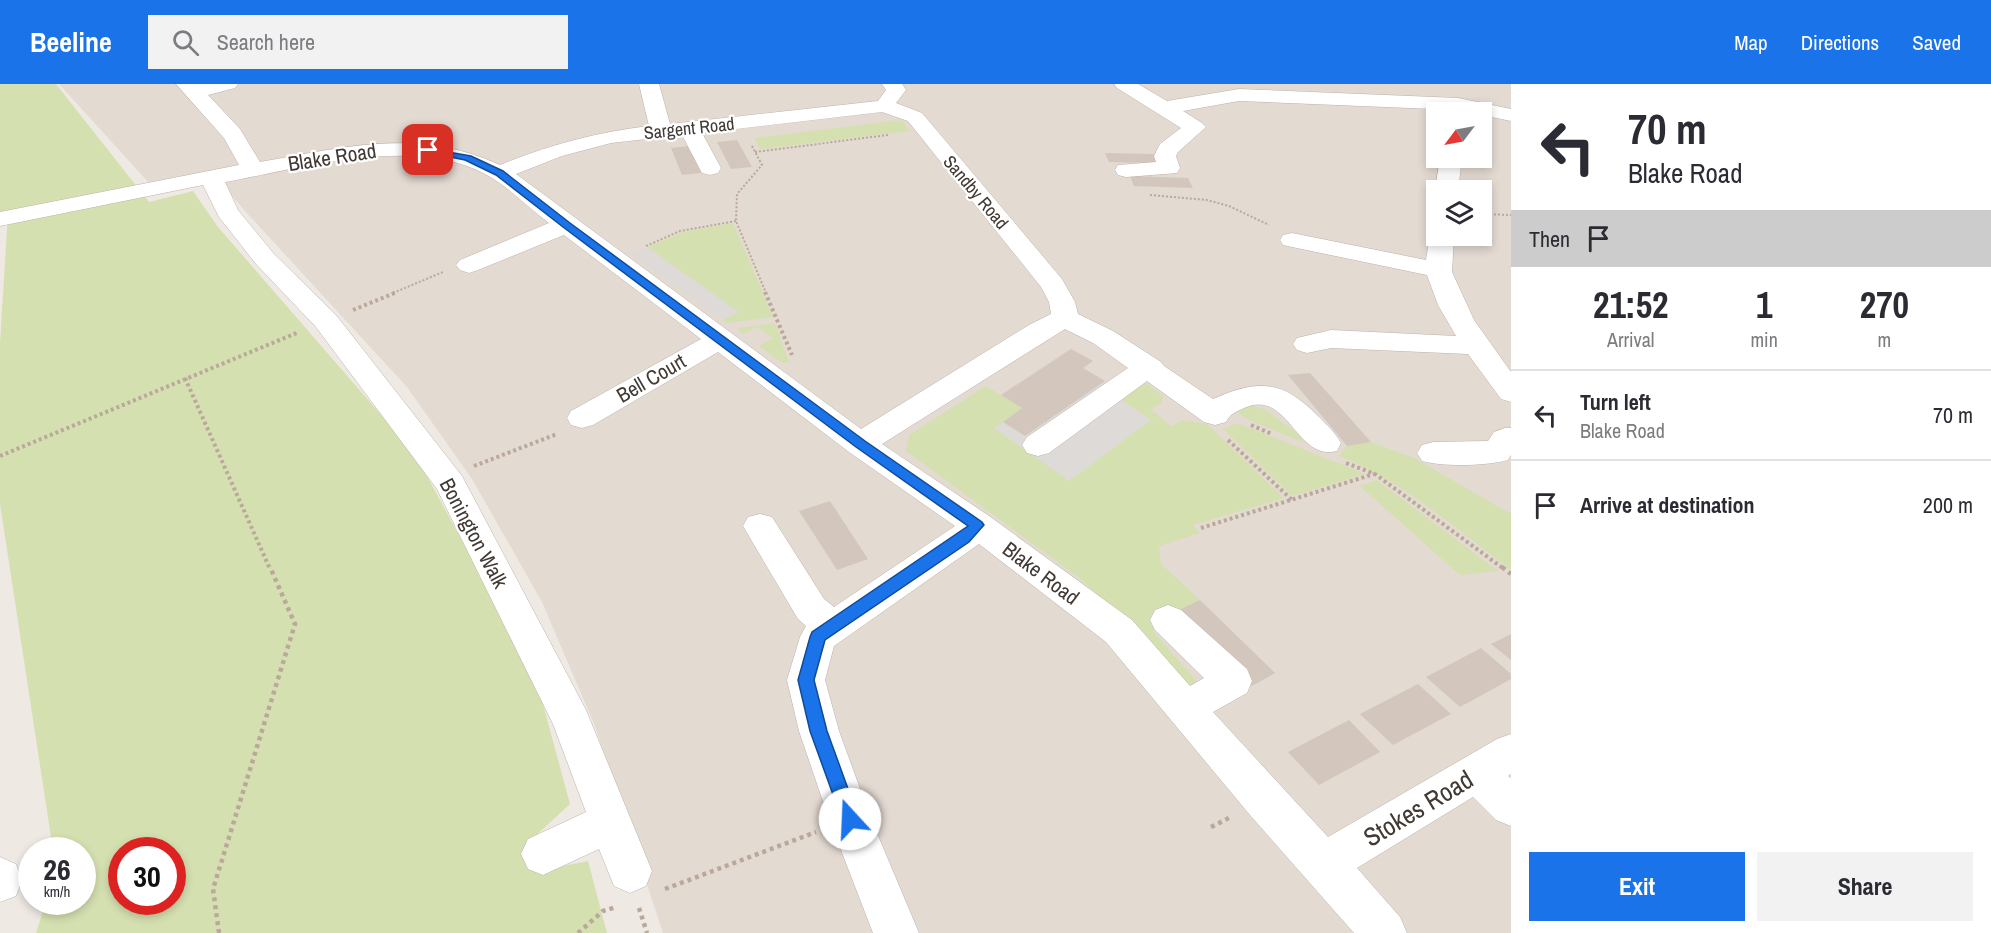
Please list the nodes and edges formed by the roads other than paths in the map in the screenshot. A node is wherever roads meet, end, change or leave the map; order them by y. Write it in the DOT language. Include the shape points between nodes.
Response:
graph roads {
  1 [pos="228,84"];
  2 [pos="649,84"];
  3 [pos="1124,84"];
  4 [pos="190,89"];
  5 [pos="888,95"];
  6 [pos="1426,106"];
  7 [pos="1164,108"];
  8 [pos="1492,113"];
  9 [pos="1511,115"];
  10 [pos="689,128"];
  11 [pos="662,130"];
  12 [pos="710,168"];
  13 [pos="252,170"];
  14 [pos="1126,170"];
  15 [pos="500,173"];
  16 [pos="211,177"];
  17 [pos="0,219"];
  18 [pos="566,225"];
  19 [pos="1292,240"];
  20 [pos="1441,246"];
  21 [pos="469,266"];
  22 [pos="1438,270"];
  23 [pos="1065,318"];
  24 [pos="721,339"];
  25 [pos="1307,344"];
  26 [pos="1477,346"];
  27 [pos="1151,368"];
  28 [pos="1511,392"];
  29 [pos="582,418"];
  30 [pos="1508,439"];
  31 [pos="860,444"];
  32 [pos="1038,445"];
  33 [pos="1331,451"];
  34 [pos="1433,453"];
  35 [pos="977,525"];
  36 [pos="760,526"];
  37 [pos="1168,620"];
  38 [pos="832,627"];
  39 [pos="1185,708"];
  40 [pos="1511,752"];
  41 [pos="1476,773"];
  42 [pos="1511,807"];
  43 [pos="611,821"];
  44 [pos="543,854"];
  45 [pos="1324,864"];
  46 [pos="630,871"];
  47 [pos="896,933"];
  48 [pos="1384,933"];
  1 -- 4 [label="street"];
  2 -- 11 [label="street"];
  3 -- 7 [label="street"];
  4 -- 13 [label="street" via="235,134"];
  5 -- 10 [label="street, Sargent Road"];
  5 -- 23 [label="street, Sandby Road" via="915,117 1053,285"];
  6 -- 7 [label="street" via="1239,95"];
  7 -- 14 [label="street" via="1195,127 1168,149 1165,156 1169,168"];
  8 -- 9 [label="street"];
  10 -- 11 [label="street, Sargent Road"];
  10 -- 12 [label="street"];
  11 -- 15 [label="street, Sargent Road" via="554,151"];
  13 -- 15 [label="street, Blake Road" via="393,148 450,154"];
  13 -- 16 [label="street, Blake Road"];
  15 -- 18 [label="street, Blake Road"];
  16 -- 17 [label="street, Blake Road"];
  16 -- 43 [label="street, Bonington Walk" via="227,212 326,321 446,477 572,722"];
  18 -- 21 [label="street"];
  18 -- 24 [label="street, Blake Road"];
  19 -- 22 [label="street" via="1342,243"];
  20 -- 22 [label="street"];
  22 -- 26 [label="street" via="1457,314"];
  23 -- 27 [label="street"];
  23 -- 31 [label="street"];
  24 -- 29 [label="street, Bell Court"];
  24 -- 31 [label="street, Blake Road"];
  25 -- 26 [label="street" via="1331,339"];
  26 -- 28 [label="street"];
  27 -- 32 [label="street" via="1130,378"];
  27 -- 33 [label="street" via="1198,410 1257,394 1278,398"];
  30 -- 34 [label="street" via="1497,452"];
  31 -- 35 [label="street, Blake Road"];
  35 -- 38 [label="street" via="964,538"];
  35 -- 39 [label="street, Blake Road" via="1119,631"];
  36 -- 38 [label="street" via="811,609"];
  37 -- 39 [label="street" via="1233,681"];
  38 -- 47 [label="street" via="818,637 806,680 850,819"];
  39 -- 45 [label="street, Blake Road"];
  40 -- 41 [label="street, Stokes Road"];
  41 -- 42 [label="street"];
  41 -- 45 [label="street, Stokes Road"];
  43 -- 44 [label="street"];
  43 -- 46 [label="street, Bonington Walk"];
  45 -- 48 [label="street, Blake Road"];
}
